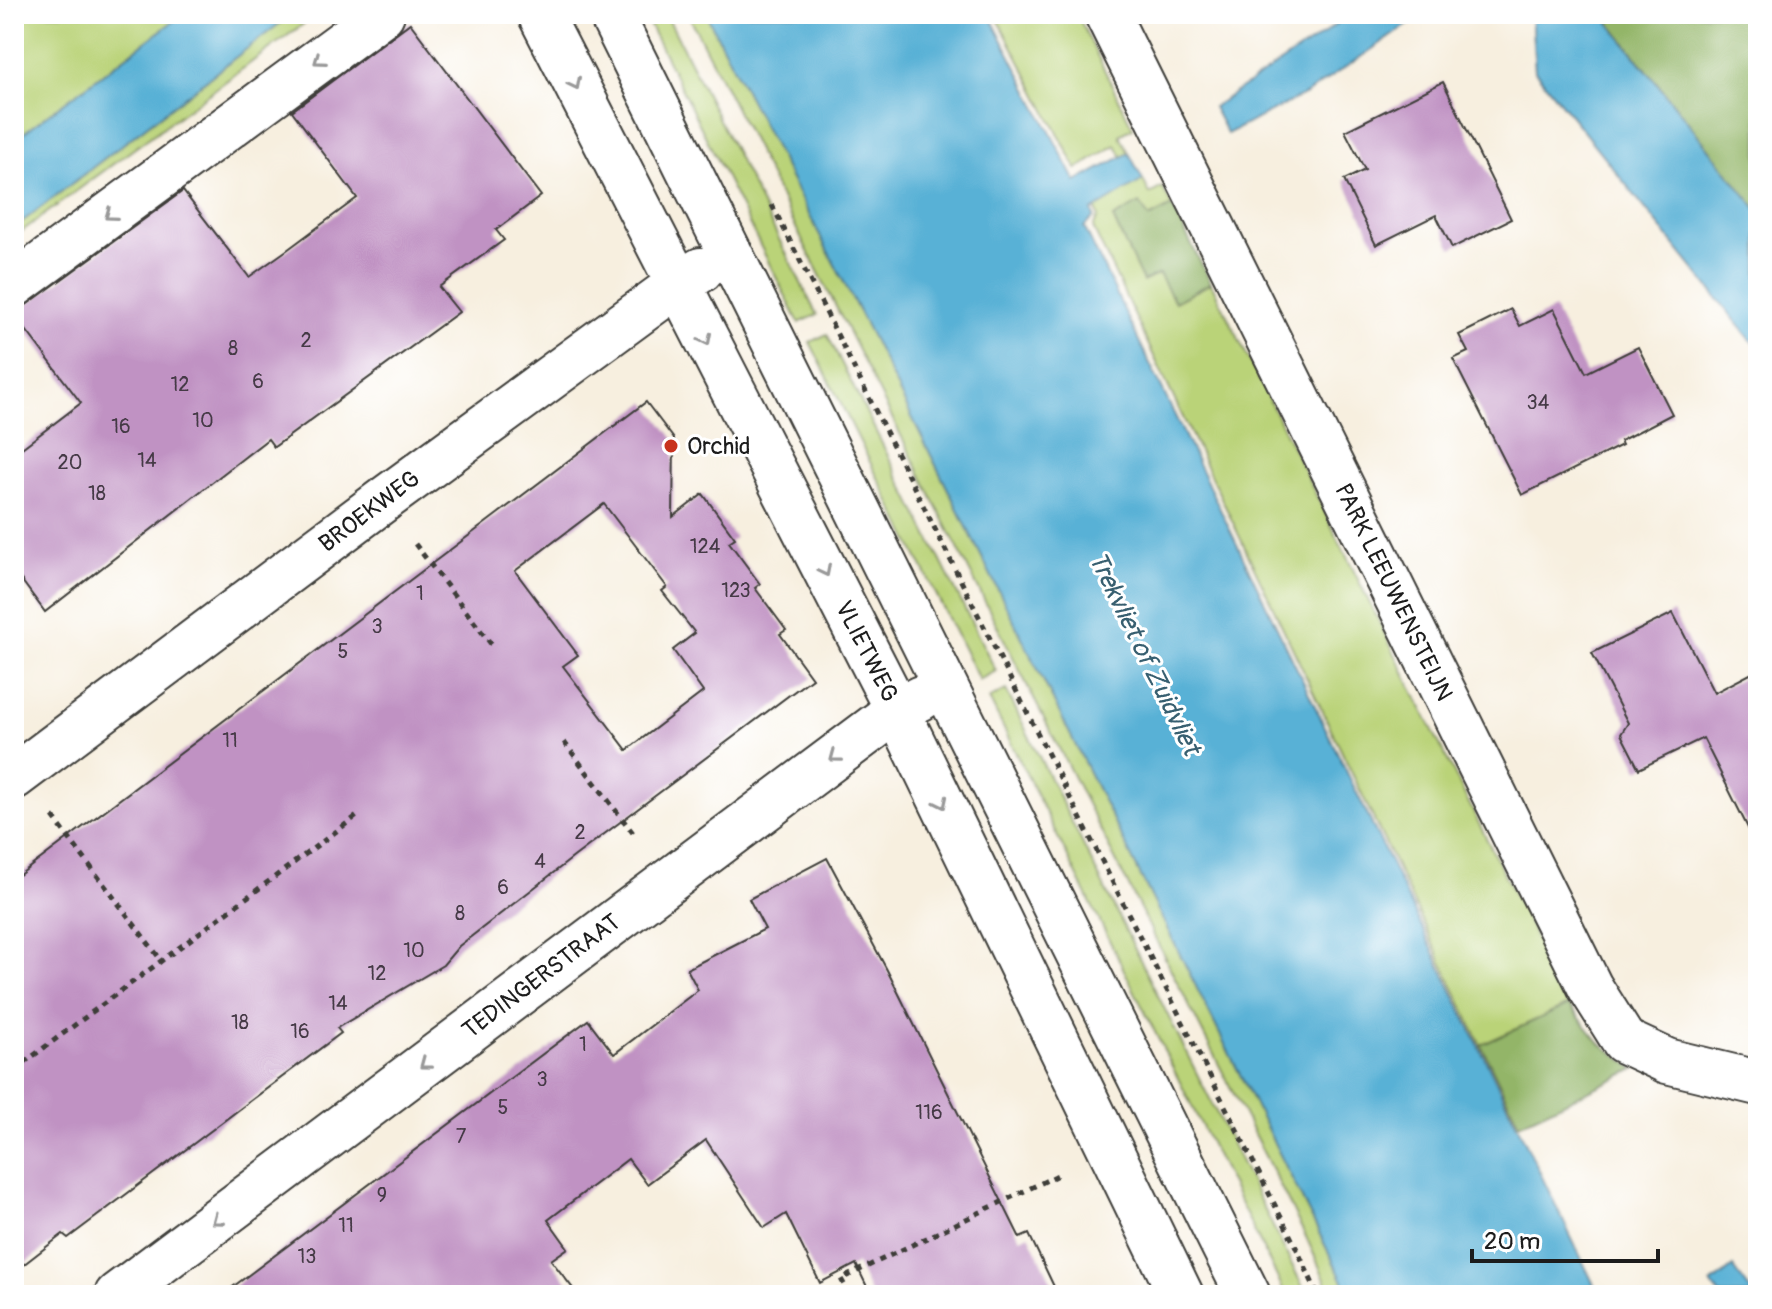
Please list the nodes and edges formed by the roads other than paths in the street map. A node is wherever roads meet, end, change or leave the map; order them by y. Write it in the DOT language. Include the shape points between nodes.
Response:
graph roads {
  1 [pos="382,14"];
  2 [pos="540,14"];
  3 [pos="611,14"];
  4 [pos="1107,14"];
  5 [pos="730,253"];
  6 [pos="14,285"];
  7 [pos="677,285"];
  8 [pos="945,684"];
  9 [pos="897,710"];
  10 [pos="16,775"];
  11 [pos="1758,1083"];
  12 [pos="138,1289"];
  13 [pos="1181,1295"];
  14 [pos="1248,1295"];
  1 -- 6 [label="street, one-way"];
  2 -- 7 [label="street, VLIETWEG, one-way"];
  3 -- 5 [label="street"];
  4 -- 11 [label="street, PARK LEEUWENSTEIJN" via="1590,987 1624,1041 1667,1061"];
  5 -- 7 [label="street, BROEKWEG"];
  5 -- 8 [label="street"];
  7 -- 9 [label="street, VLIETWEG, one-way"];
  7 -- 10 [label="street, BROEKWEG"];
  8 -- 9 [label="street, TEDINGERSTRAAT"];
  8 -- 14 [label="street"];
  9 -- 12 [label="street, TEDINGERSTRAAT, one-way"];
  9 -- 13 [label="street, VLIETWEG, one-way"];
}
